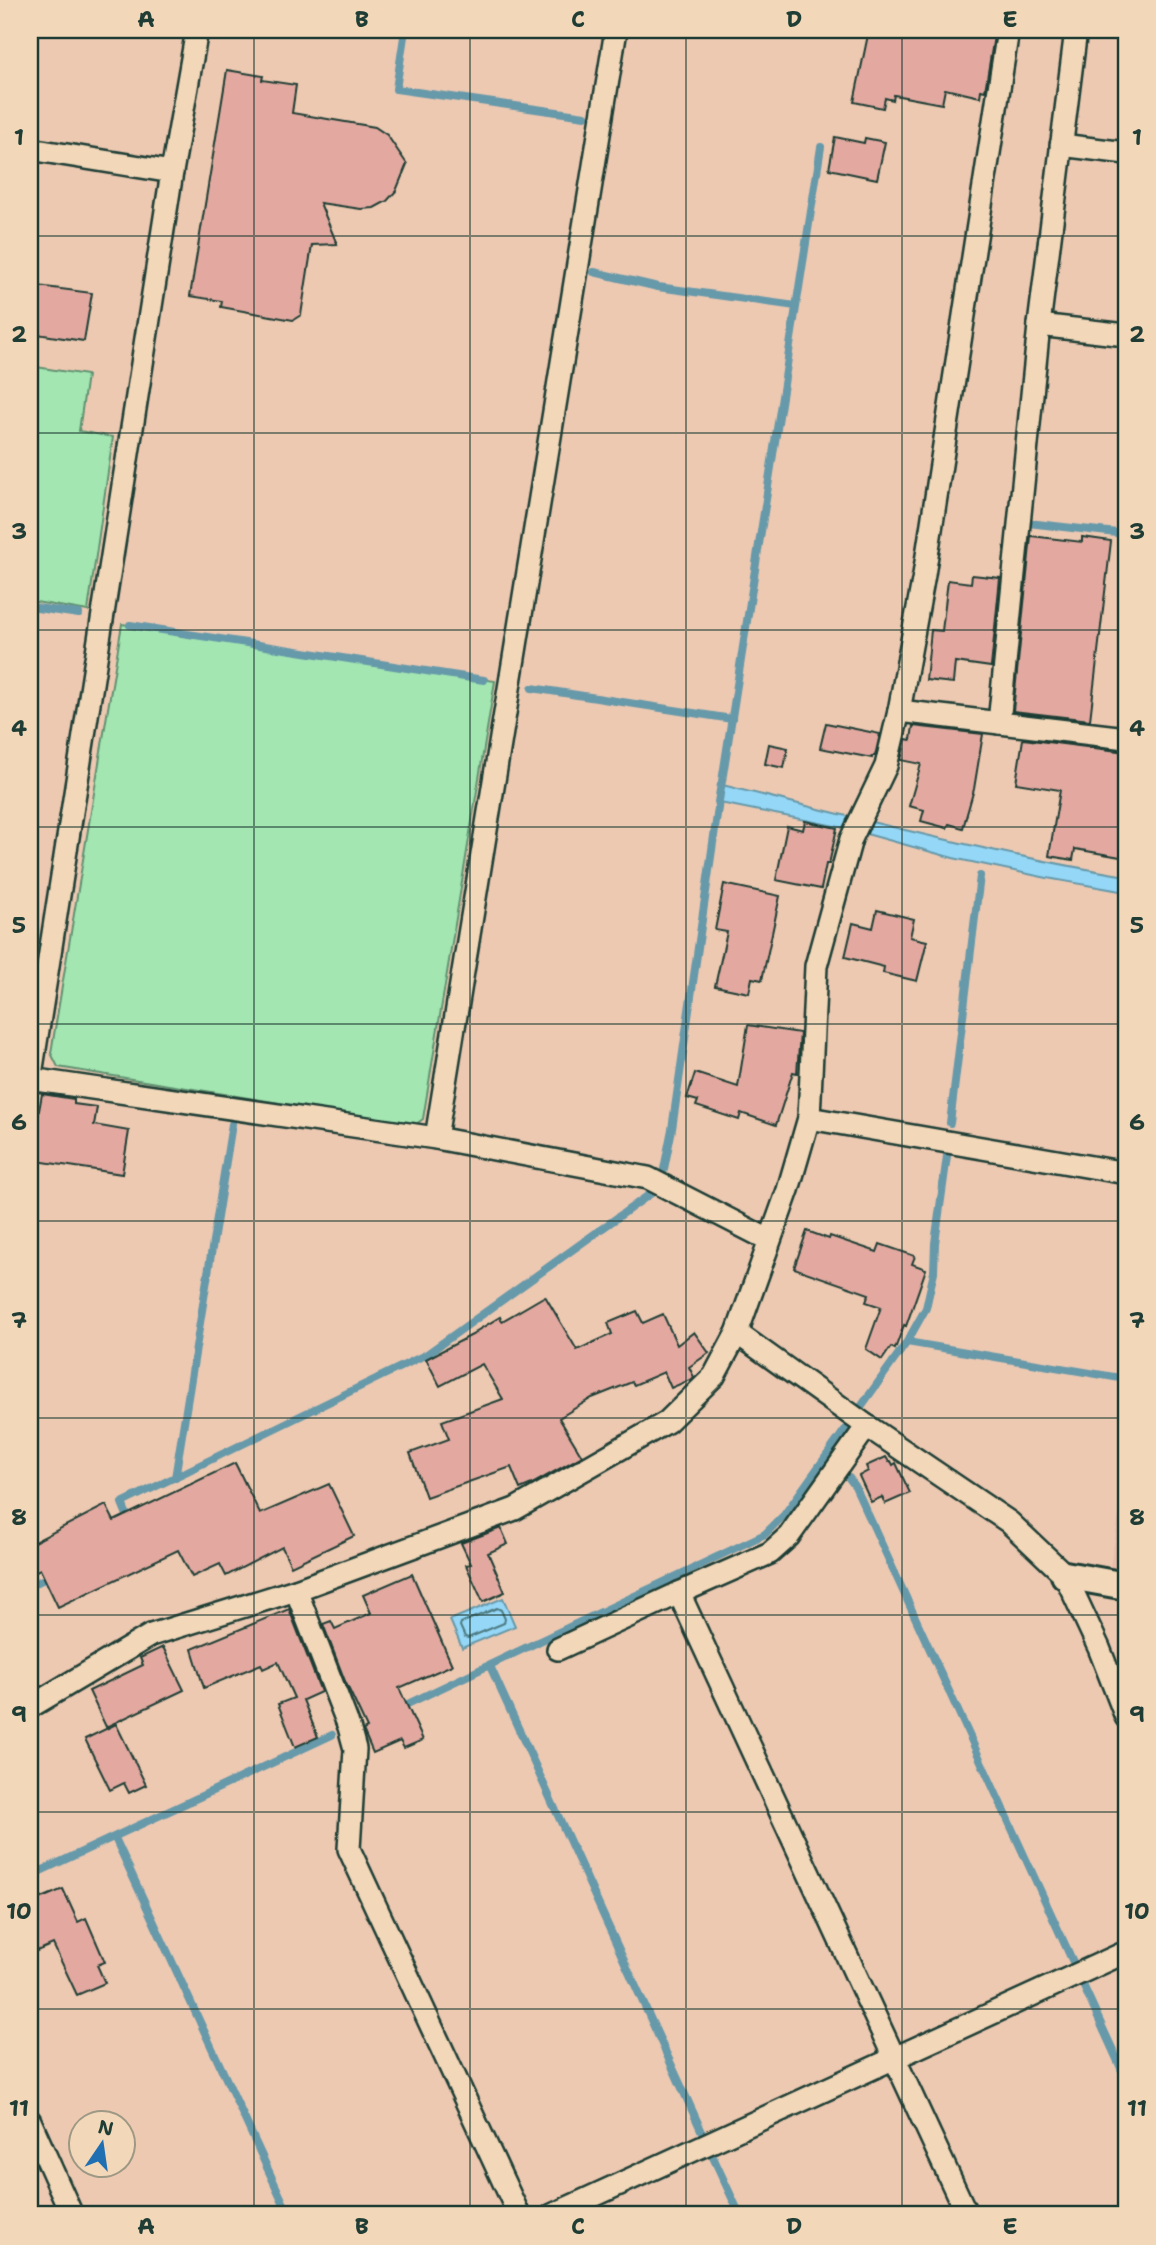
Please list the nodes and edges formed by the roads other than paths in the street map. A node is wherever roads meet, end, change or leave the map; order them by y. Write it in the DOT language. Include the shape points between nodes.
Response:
graph roads {
  1 [pos="197,30"];
  2 [pos="616,30"];
  3 [pos="1008,30"];
  4 [pos="1076,30"];
  5 [pos="1062,145"];
  6 [pos="30,149"];
  7 [pos="1126,153"];
  8 [pos="172,172"];
  9 [pos="1040,325"];
  10 [pos="1126,335"];
  11 [pos="899,711"];
  12 [pos="999,723"];
  13 [pos="1126,738"];
  14 [pos="30,1079"];
  15 [pos="809,1118"];
  16 [pos="436,1138"];
  17 [pos="1126,1173"];
  18 [pos="769,1240"];
  19 [pos="737,1333"];
  20 [pos="867,1426"];
  21 [pos="1065,1575"];
  22 [pos="1126,1586"];
  23 [pos="296,1590"];
  24 [pos="679,1593"];
  25 [pos="558,1649"];
  26 [pos="30,1707"];
  27 [pos="1126,1717"];
  28 [pos="1126,1952"];
  29 [pos="894,2057"];
  30 [pos="30,2120"];
  31 [pos="72,2215"];
  32 [pos="519,2215"];
  33 [pos="552,2215"];
  34 [pos="967,2215"];
  1 -- 8 [label="street"];
  2 -- 16 [label="street"];
  3 -- 11 [label="street"];
  4 -- 5 [label="street"];
  5 -- 7 [label="street"];
  5 -- 9 [label="street"];
  6 -- 8 [label="street"];
  8 -- 14 [label="street"];
  9 -- 10 [label="street"];
  9 -- 12 [label="street"];
  11 -- 12 [label="street"];
  11 -- 15 [label="street" via="886,766 851,839 816,966"];
  12 -- 13 [label="street"];
  14 -- 16 [label="street"];
  15 -- 17 [label="street"];
  15 -- 18 [label="street"];
  16 -- 18 [label="street" via="648,1178"];
  18 -- 19 [label="street"];
  19 -- 20 [label="street"];
  19 -- 23 [label="street" via="714,1376 667,1422 515,1509"];
  20 -- 21 [label="street" via="1009,1522"];
  20 -- 24 [label="street" via="789,1536 770,1553"];
  21 -- 22 [label="street"];
  21 -- 27 [label="street"];
  23 -- 26 [label="street" via="151,1635"];
  23 -- 32 [label="street" via="355,1749 349,1849"];
  24 -- 25 [label="street"];
  24 -- 29 [label="street"];
  28 -- 29 [label="street"];
  29 -- 33 [label="street"];
  29 -- 34 [label="street"];
  30 -- 31 [label="street"];
}
